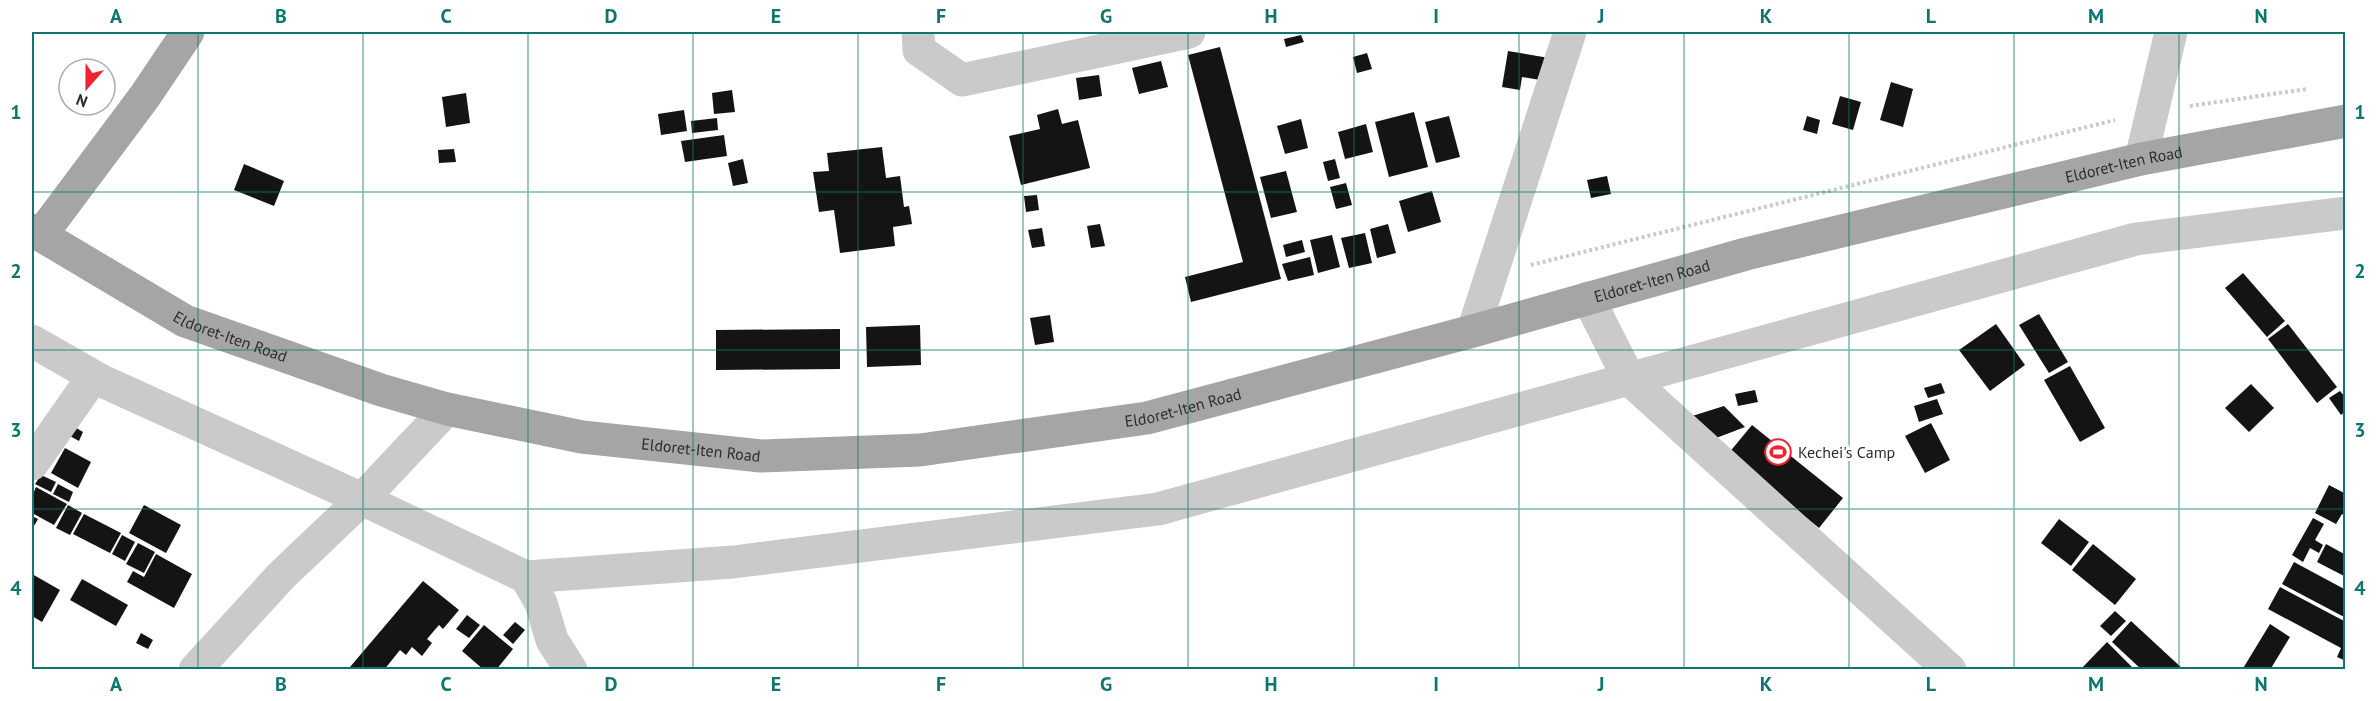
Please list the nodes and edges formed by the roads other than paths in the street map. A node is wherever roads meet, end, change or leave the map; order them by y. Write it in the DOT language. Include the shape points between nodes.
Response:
graph roads {
  1 [pos="188,32"];
  2 [pos="918,32"];
  3 [pos="1189,32"];
  4 [pos="1570,32"];
  5 [pos="2171,32"];
  6 [pos="2346,121"];
  7 [pos="2141,159"];
  8 [pos="2346,213"];
  9 [pos="36,233"];
  10 [pos="1588,298"];
  11 [pos="1473,331"];
  12 [pos="32,341"];
  13 [pos="93,377"];
  14 [pos="1629,379"];
  15 [pos="447,409"];
  16 [pos="32,464"];
  17 [pos="362,499"];
  18 [pos="526,577"];
  19 [pos="195,669"];
  20 [pos="571,669"];
  21 [pos="1950,669"];
  1 -- 9 [label="main road" via="145,96"];
  2 -- 3 [label="street" via="919,50 962,80"];
  4 -- 11 [label="street"];
  5 -- 7 [label="street"];
  6 -- 7 [label="main road, Eldoret-Iten Road"];
  7 -- 10 [label="main road, Eldoret-Iten Road" via="1746,254"];
  8 -- 14 [label="street" via="2136,239"];
  9 -- 15 [label="main road, Eldoret-Iten Road" via="185,321 381,390"];
  10 -- 11 [label="main road, Eldoret-Iten Road"];
  10 -- 14 [label="street"];
  11 -- 15 [label="main road, Eldoret-Iten Road" via="1147,418 920,450 761,456 582,437"];
  12 -- 13 [label="street"];
  13 -- 16 [label="street"];
  13 -- 17 [label="street"];
  14 -- 18 [label="street" via="1158,510 733,562"];
  14 -- 21 [label="street"];
  15 -- 17 [label="street"];
  17 -- 18 [label="street"];
  17 -- 19 [label="street" via="280,576"];
  18 -- 20 [label="street" via="541,603 552,640"];
}
